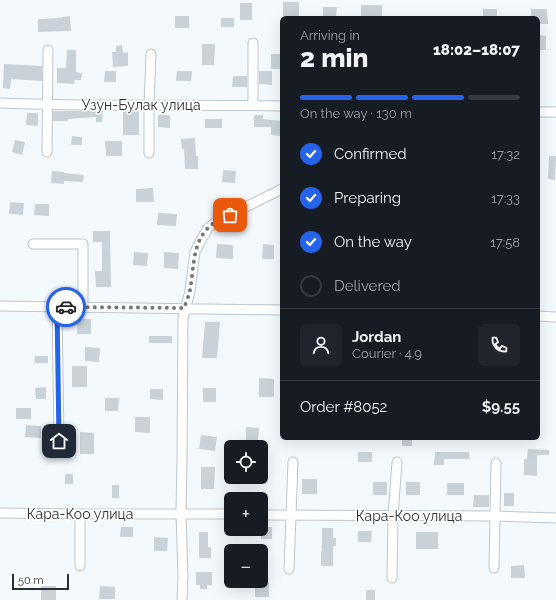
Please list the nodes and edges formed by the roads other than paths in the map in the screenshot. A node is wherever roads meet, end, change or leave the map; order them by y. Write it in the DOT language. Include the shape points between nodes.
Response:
graph roads {
  1 [pos="253,43"];
  2 [pos="48,50"];
  3 [pos="151,54"];
  4 [pos="0,103"];
  5 [pos="47,105"];
  6 [pos="149,105"];
  7 [pos="253,105"];
  8 [pos="280,106"];
  9 [pos="540,112"];
  10 [pos="556,112"];
  11 [pos="47,152"];
  12 [pos="148,153"];
  13 [pos="280,190"];
  14 [pos="33,244"];
  15 [pos="0,306"];
  16 [pos="57,307"];
  17 [pos="83,307"];
  18 [pos="184,308"];
  19 [pos="280,310"];
  20 [pos="540,316"];
  21 [pos="556,317"];
  22 [pos="59,441"];
  23 [pos="293,462"];
  24 [pos="397,462"];
  25 [pos="496,463"];
  26 [pos="0,513"];
  27 [pos="80,514"];
  28 [pos="181,514"];
  29 [pos="224,514"];
  30 [pos="268,515"];
  31 [pos="290,515"];
  32 [pos="393,516"];
  33 [pos="495,516"];
  34 [pos="556,518"];
  35 [pos="80,566"];
  36 [pos="494,568"];
  37 [pos="289,570"];
  38 [pos="392,578"];
  39 [pos="182,600"];
  1 -- 7 [label="street"];
  2 -- 5 [label="street"];
  3 -- 6 [label="street"];
  4 -- 5 [label="street, Узун-Булак улица"];
  5 -- 6 [label="street, Узун-Булак улица"];
  5 -- 11 [label="street"];
  6 -- 7 [label="street, Узун-Булак улица"];
  6 -- 12 [label="street"];
  7 -- 8 [label="street, Узун-Булак улица"];
  9 -- 10 [label="street"];
  13 -- 18 [label="street" via="208,228 195,252 190,291"];
  14 -- 17 [label="street" via="83,244"];
  15 -- 16 [label="street"];
  16 -- 17 [label="street"];
  16 -- 22 [label="street"];
  17 -- 18 [label="street"];
  18 -- 19 [label="street"];
  18 -- 28 [label="street"];
  20 -- 21 [label="street"];
  23 -- 31 [label="street"];
  24 -- 32 [label="street"];
  25 -- 33 [label="street"];
  26 -- 27 [label="street, Кара-Коо улица"];
  27 -- 28 [label="street, Кара-Коо улица"];
  27 -- 35 [label="street"];
  28 -- 29 [label="street, Кара-Коо улица"];
  28 -- 39 [label="street"];
  30 -- 31 [label="street, Кара-Коо улица"];
  31 -- 32 [label="street, Кара-Коо улица"];
  31 -- 37 [label="street"];
  32 -- 33 [label="street, Кара-Коо улица"];
  32 -- 38 [label="street"];
  33 -- 34 [label="street, Кара-Коо улица"];
  33 -- 36 [label="street"];
}
